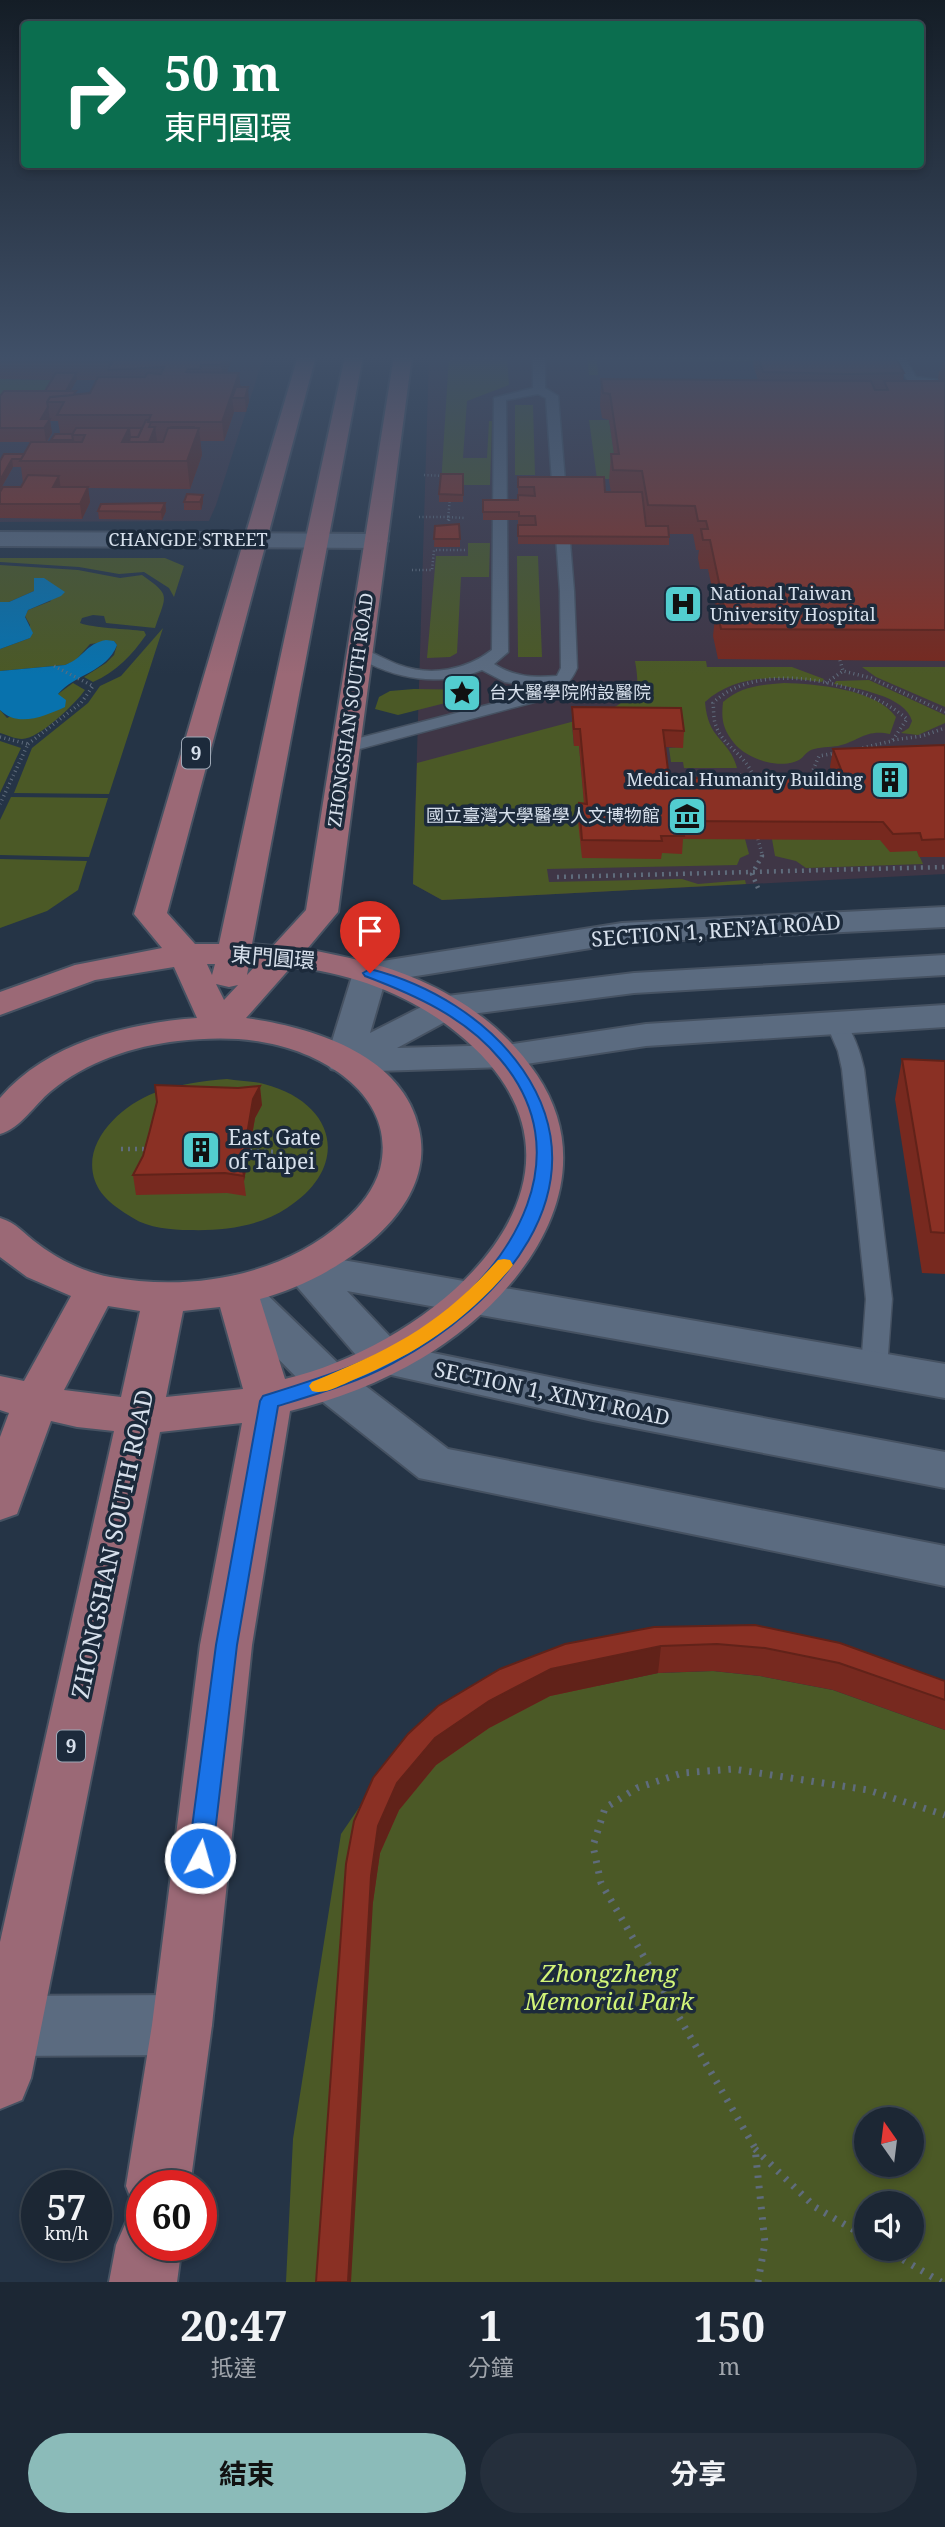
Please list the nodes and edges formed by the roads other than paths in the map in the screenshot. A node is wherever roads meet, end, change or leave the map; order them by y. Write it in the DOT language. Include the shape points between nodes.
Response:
graph roads {
  1 [pos="278,462"];
  2 [pos="333,462"];
  3 [pos="387,462"];
  4 [pos="500,462"];
  5 [pos="557,462"];
  6 [pos="0,540"];
  7 [pos="257,541"];
  8 [pos="317,541"];
  9 [pos="376,541"];
  10 [pos="359,653"];
  11 [pos="485,665"];
  12 [pos="565,680"];
  13 [pos="346,747"];
  14 [pos="945,917"];
  15 [pos="234,954"];
  16 [pos="186,955"];
  17 [pos="281,956"];
  18 [pos="945,965"];
  19 [pos="370,973"];
  20 [pos="0,1004"];
  21 [pos="447,1007"];
  22 [pos="945,1016"];
  23 [pos="836,1023"];
  24 [pos="219,1027"];
  25 [pos="506,1056"];
  26 [pos="344,1060"];
  27 [pos="0,1122"];
  28 [pos="0,1232"];
  29 [pos="302,1268"];
  30 [pos="96,1289"];
  31 [pos="236,1290"];
  32 [pos="164,1297"];
  33 [pos="475,1298"];
  34 [pos="385,1359"];
  35 [pos="874,1368"];
  36 [pos="945,1381"];
  37 [pos="330,1383"];
  38 [pos="18,1396"];
  39 [pos="269,1401"];
  40 [pos="140,1415"];
  41 [pos="945,1470"];
  42 [pos="0,1501"];
  43 [pos="945,1566"];
  44 [pos="182,2025"];
  45 [pos="4,2043"];
  46 [pos="160,2170"];
  47 [pos="146,2261"];
  48 [pos="143,2282"];
  1 -- 7 [label="main road, 9"];
  2 -- 8 [label="main road"];
  3 -- 9 [label="main road, ZHONGSHAN SOUTH ROAD"];
  4 -- 11 [label="lane" via="500,652"];
  5 -- 12 [label="lane" via="567,591 569,668"];
  6 -- 7 [label="main road, CHANGDE STREET"];
  7 -- 8 [label="main road, CHANGDE STREET"];
  7 -- 16 [label="main road, 9" via="150,914"];
  8 -- 9 [label="main road, CHANGDE STREET"];
  8 -- 15 [label="main road"];
  9 -- 10 [label="main road, ZHONGSHAN SOUTH ROAD"];
  10 -- 11 [label="lane" via="406,672 462,674"];
  10 -- 13 [label="main road, ZHONGSHAN SOUTH ROAD"];
  11 -- 12 [label="lane" via="516,681"];
  12 -- 13 [label="lane" via="532,698"];
  13 -- 17 [label="main road, ZHONGSHAN SOUTH ROAD" via="322,912"];
  14 -- 19 [label="main road, SECTION 1, REN’AI ROAD" via="622,933"];
  15 -- 16 [label="main road, 東門圓環"];
  15 -- 17 [label="main road, 東門圓環"];
  15 -- 24 [label="main road"];
  16 -- 20 [label="main road, 東門圓環" via="89,972"];
  16 -- 24 [label="main road, 9"];
  17 -- 19 [label="main road, 東門圓環"];
  17 -- 24 [label="main road, ZHONGSHAN SOUTH ROAD"];
  18 -- 21 [label="main road" via="634,983"];
  19 -- 21 [label="main road, 東門圓環"];
  19 -- 26 [label="main road"];
  21 -- 25 [label="main road, 東門圓環"];
  21 -- 26 [label="main road"];
  22 -- 23 [label="main road"];
  23 -- 25 [label="main road" via="646,1035"];
  23 -- 35 [label="lane" via="853,1069 877,1285"];
  24 -- 26 [label="main road" via="277,1033"];
  24 -- 27 [label="main road" via="158,1032 100,1049 49,1075"];
  25 -- 26 [label="main road"];
  25 -- 33 [label="main road, 東門圓環" via="540,1119 545,1153 541,1189 528,1226 506,1263"];
  26 -- 29 [label="main road" via="384,1093 401,1131 402,1152 393,1184 374,1216 331,1253"];
  28 -- 30 [label="main road" via="39,1266"];
  29 -- 31 [label="main road"];
  29 -- 33 [label="main road"];
  29 -- 34 [label="main road"];
  30 -- 32 [label="main road"];
  30 -- 38 [label="main road"];
  31 -- 32 [label="main road"];
  31 -- 37 [label="main road"];
  31 -- 39 [label="main road"];
  32 -- 40 [label="main road, ZHONGSHAN SOUTH ROAD / 9"];
  33 -- 34 [label="main road, 東門圓環"];
  33 -- 35 [label="main road"];
  34 -- 37 [label="main road, 東門圓環"];
  34 -- 41 [label="main road, SECTION 1, XINYI ROAD"];
  35 -- 36 [label="main road"];
  37 -- 39 [label="main road, 東門圓環"];
  37 -- 43 [label="main road" via="435,1465"];
  38 -- 40 [label="main road, 東門圓環" via="78,1410"];
  38 -- 42 [label="main road"];
  39 -- 40 [label="main road, 東門圓環"];
  39 -- 44 [label="main road" via="226,1645"];
  40 -- 45 [label="main road, ZHONGSHAN SOUTH ROAD / 9"];
  44 -- 45 [label="main road"];
  44 -- 46 [label="main road"];
  47 -- 48 [label="main road"];
}
